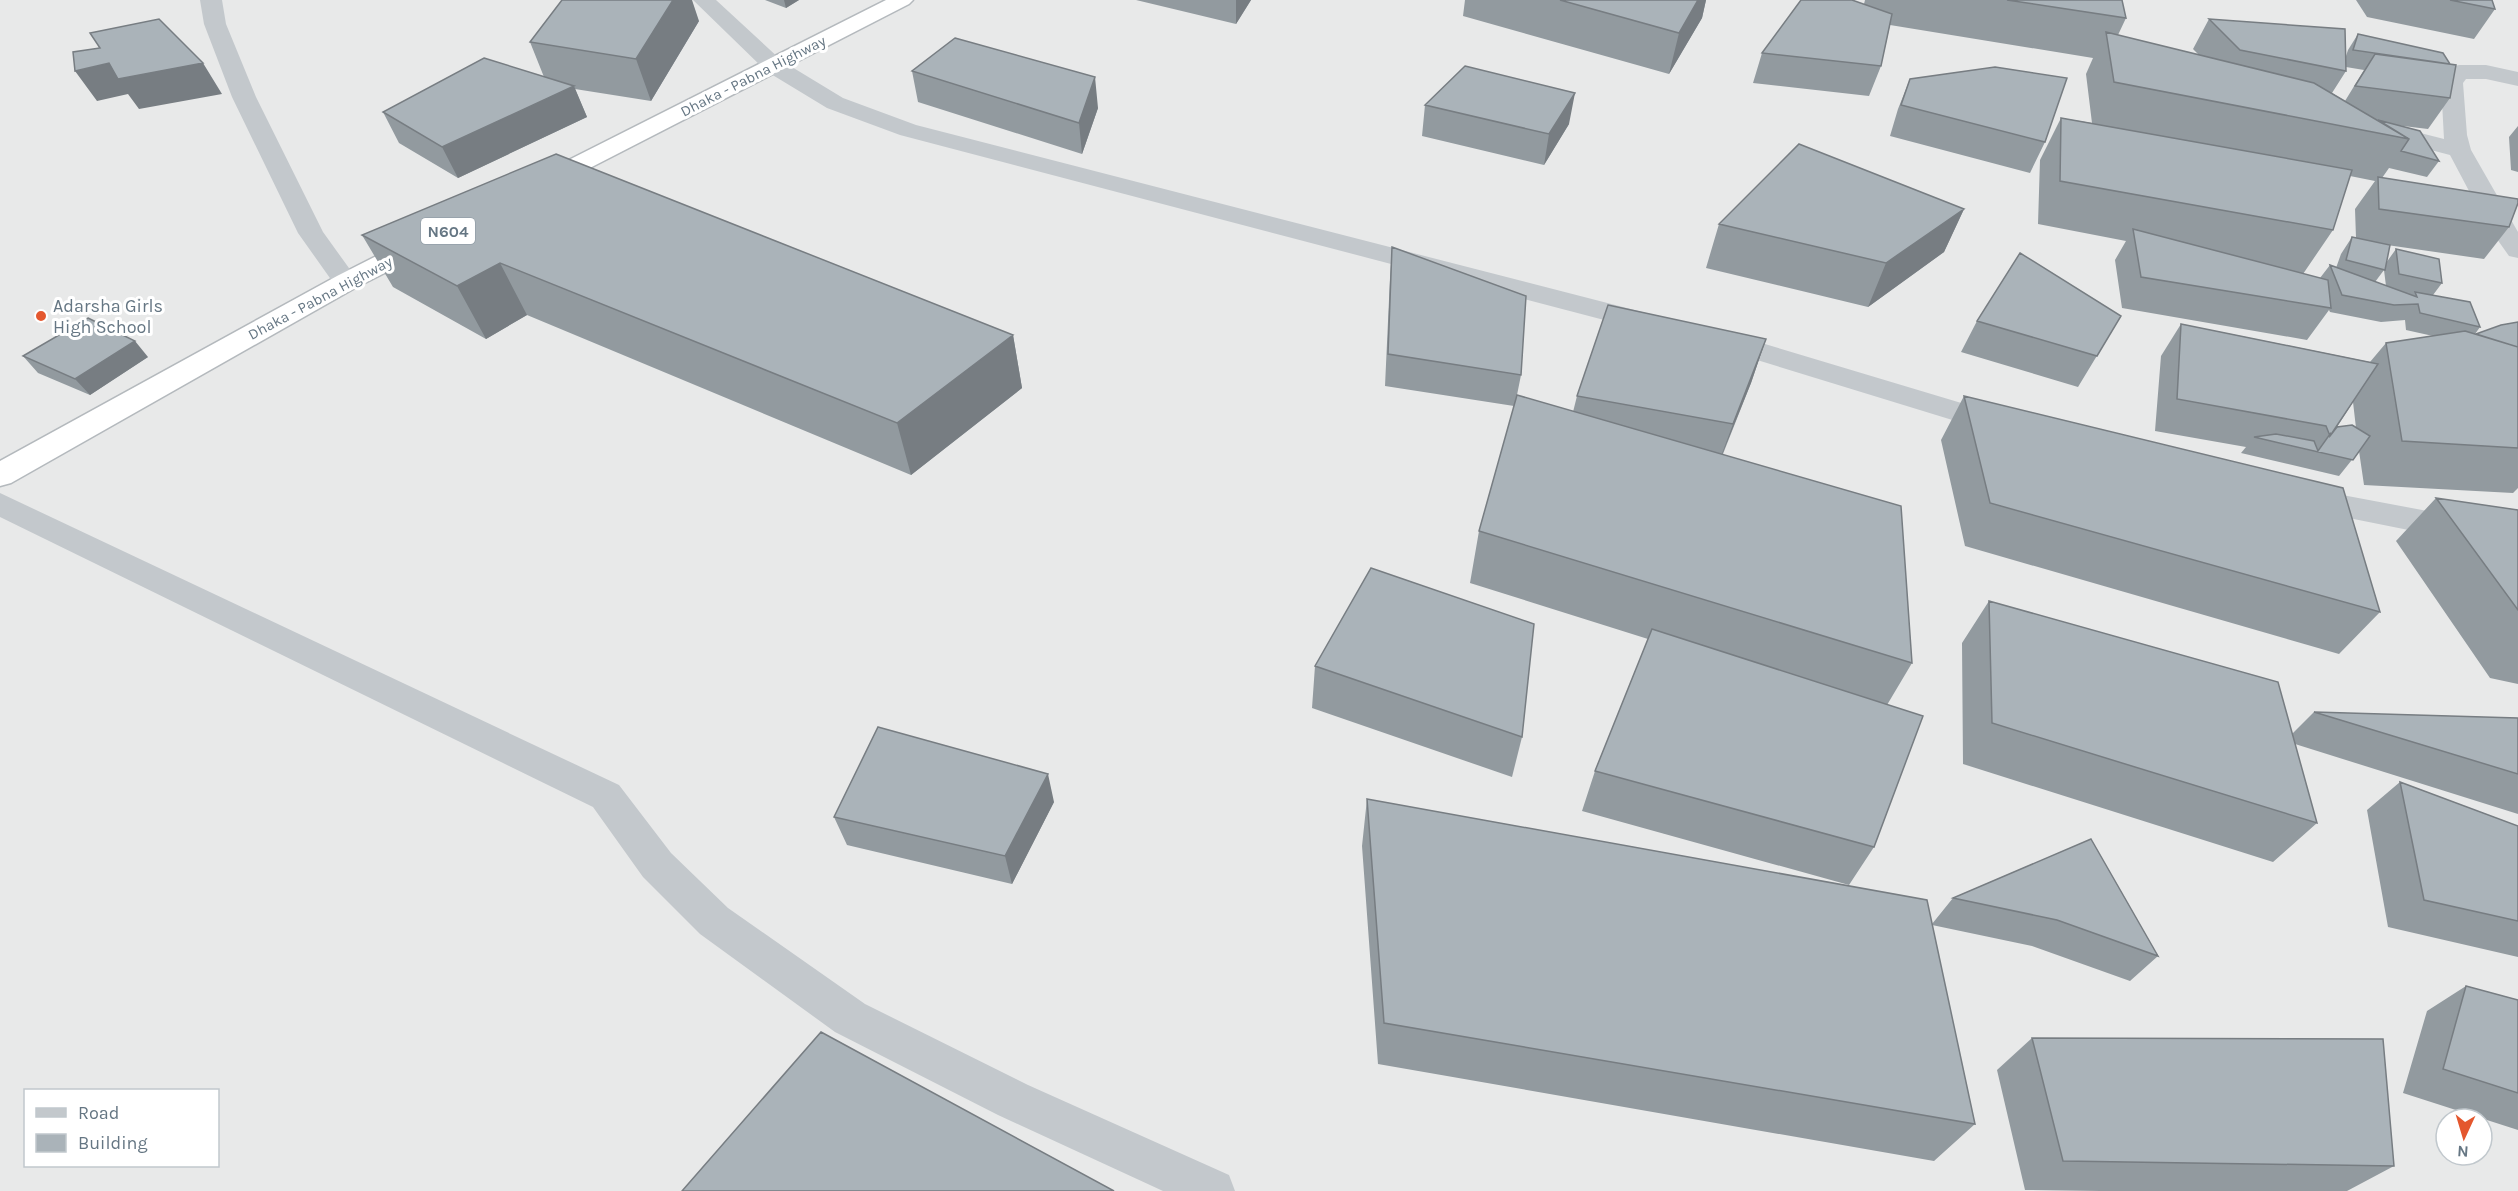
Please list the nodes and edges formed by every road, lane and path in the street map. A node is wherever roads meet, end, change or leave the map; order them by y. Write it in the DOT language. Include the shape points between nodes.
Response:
graph roads {
  1 [pos="211,0"];
  2 [pos="704,0"];
  3 [pos="902,0"];
  4 [pos="774,66"];
  5 [pos="2518,79"];
  6 [pos="2367,127"];
  7 [pos="2459,150"];
  8 [pos="517,196"];
  9 [pos="442,234"];
  10 [pos="2518,250"];
  11 [pos="346,282"];
  12 [pos="2024,430"];
  13 [pos="0,475"];
  14 [pos="2286,495"];
  15 [pos="0,504"];
  16 [pos="2518,540"];
  17 [pos="1213,1191"];
  1 -- 11 [label="street" via="215,24 244,97 311,233"];
  2 -- 4 [label="street"];
  3 -- 4 [label="highway, Dhaka - Pabna Highway"];
  4 -- 8 [label="highway, Dhaka - Pabna Highway"];
  4 -- 12 [label="street" via="835,103 908,130 1685,331"];
  5 -- 7 [label="street" via="2486,72 2460,72 2452,83"];
  6 -- 7 [label="street"];
  7 -- 10 [label="street"];
  9 -- 11 [label="highway, Dhaka - Pabna Highway / N604"];
  11 -- 13 [label="highway, Dhaka - Pabna Highway / N604"];
  14 -- 16 [label="street"];
  15 -- 17 [label="street" via="606,796 657,864 714,921 850,1018 1013,1100"];
}
